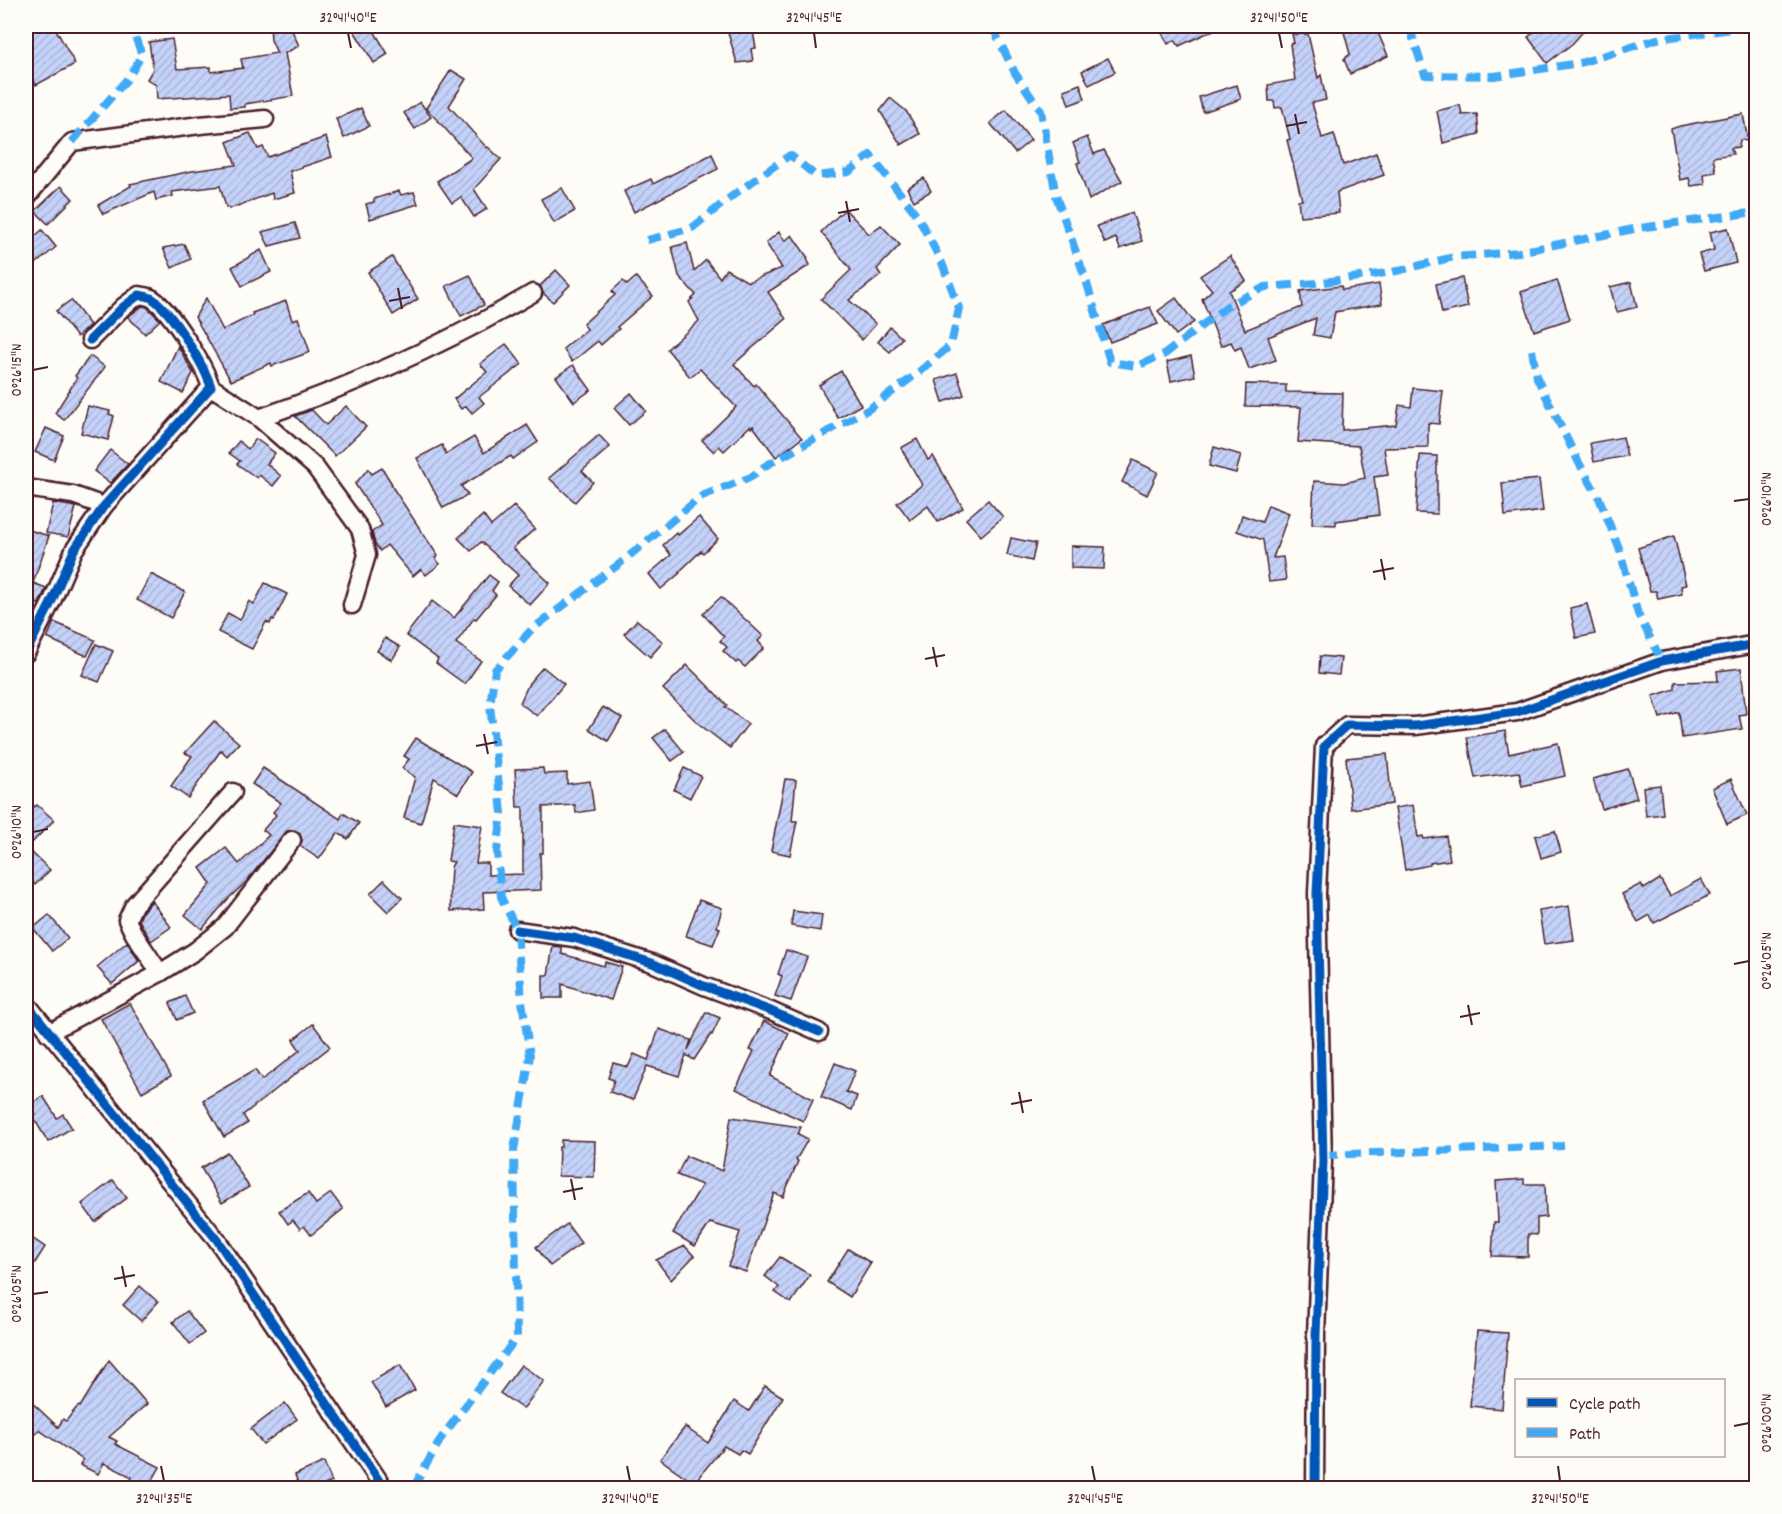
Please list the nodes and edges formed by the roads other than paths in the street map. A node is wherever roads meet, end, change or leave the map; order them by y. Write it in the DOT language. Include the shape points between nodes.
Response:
graph roads {
  1 [pos="265,119"];
  2 [pos="26,198"];
  3 [pos="533,292"];
  4 [pos="90,339"];
  5 [pos="211,387"];
  6 [pos="259,417"];
  7 [pos="26,488"];
  8 [pos="104,506"];
  9 [pos="352,605"];
  10 [pos="1756,644"];
  11 [pos="26,653"];
  12 [pos="233,792"];
  13 [pos="292,840"];
  14 [pos="517,930"];
  15 [pos="160,973"];
  16 [pos="26,1003"];
  17 [pos="819,1032"];
  18 [pos="48,1033"];
  19 [pos="384,1488"];
  20 [pos="1315,1488"];
  1 -- 2 [label="street" via="72,142"];
  3 -- 6 [label="street" via="486,320 361,379"];
  4 -- 5 [label="street" via="139,295 151,297 189,343"];
  5 -- 6 [label="street"];
  5 -- 8 [label="street"];
  6 -- 9 [label="street" via="315,467 360,529 367,555"];
  7 -- 8 [label="street" via="73,495"];
  8 -- 11 [label="street" via="74,550"];
  10 -- 20 [label="street" via="1662,661 1518,712 1415,726 1347,725 1324,746 1317,892 1323,1161"];
  12 -- 15 [label="street" via="134,905 127,920"];
  13 -- 15 [label="street" via="225,927"];
  14 -- 17 [label="street" via="574,938 652,963"];
  15 -- 18 [label="street"];
  16 -- 18 [label="street"];
  18 -- 19 [label="street" via="217,1240"];
}
